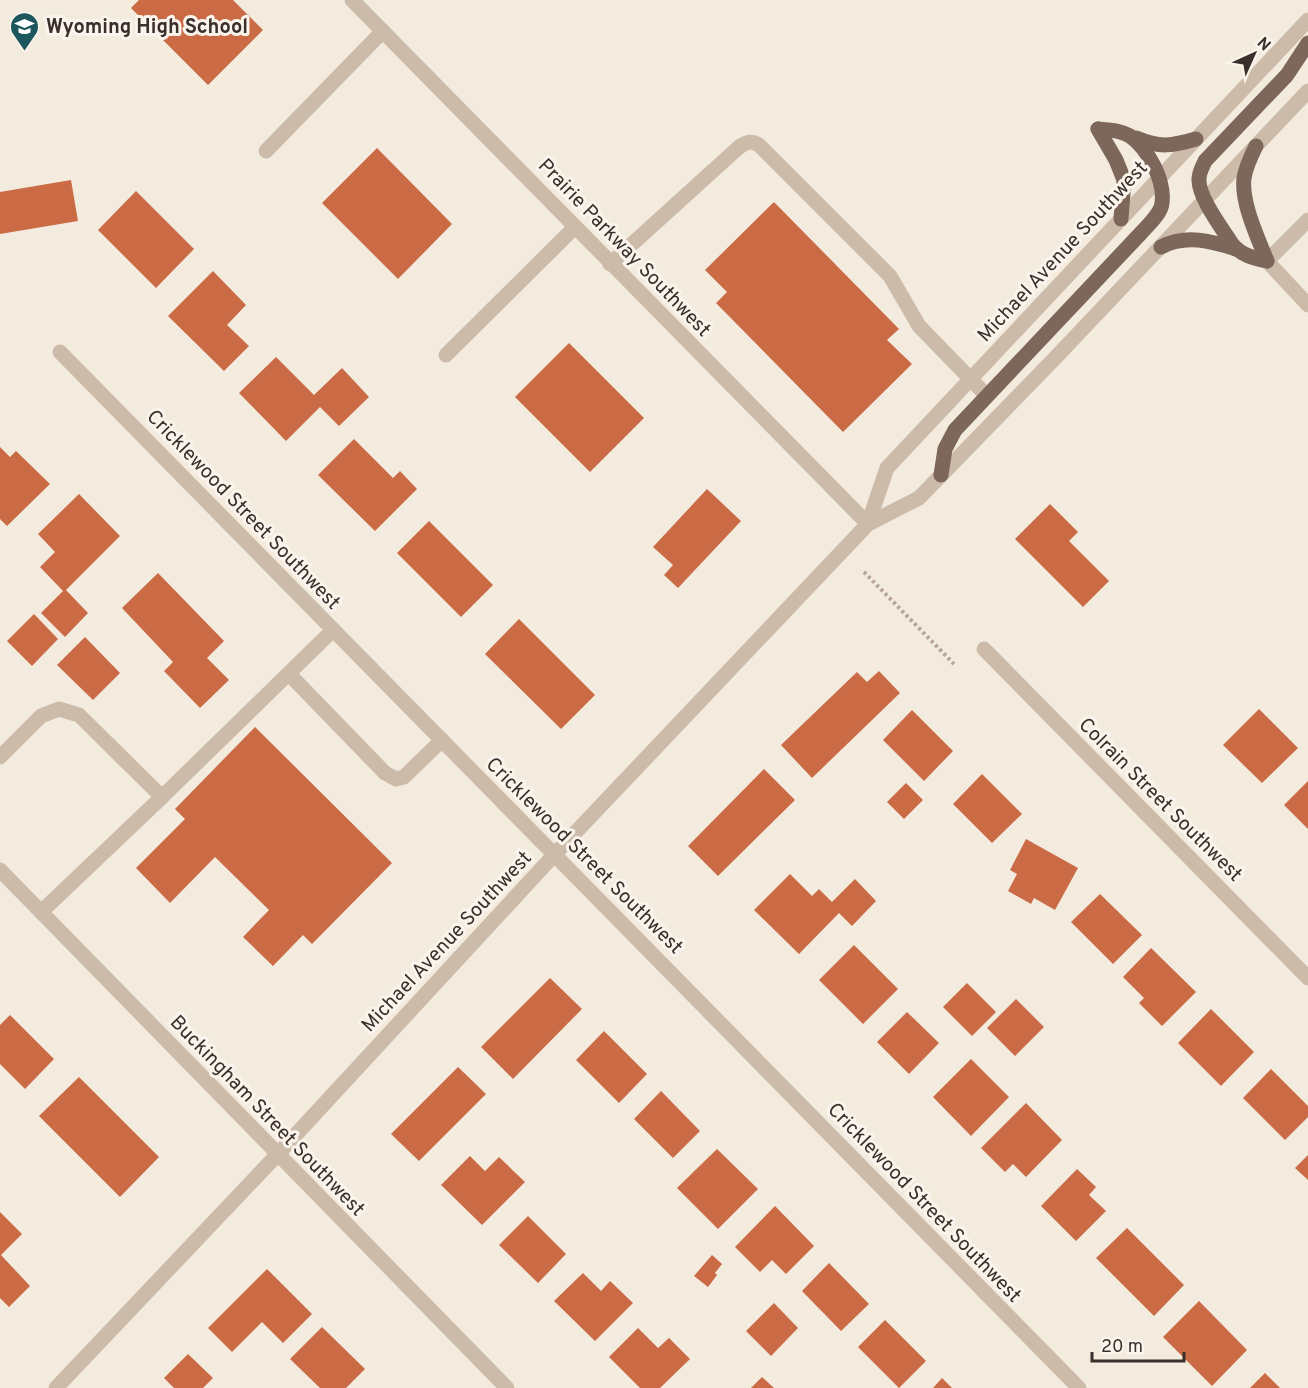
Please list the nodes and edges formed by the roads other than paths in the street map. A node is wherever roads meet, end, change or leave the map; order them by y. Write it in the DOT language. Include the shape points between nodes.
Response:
graph roads {
  1 [pos="352,0"];
  2 [pos="1308,20"];
  3 [pos="383,31"];
  4 [pos="1308,43"];
  5 [pos="1308,91"];
  6 [pos="1129,136"];
  7 [pos="1196,139"];
  8 [pos="1256,146"];
  9 [pos="266,151"];
  10 [pos="1159,178"];
  11 [pos="1205,200"];
  12 [pos="1121,219"];
  13 [pos="1308,220"];
  14 [pos="575,227"];
  15 [pos="1161,247"];
  16 [pos="1236,249"];
  17 [pos="1267,261"];
  18 [pos="610,264"];
  19 [pos="1308,305"];
  20 [pos="60,352"];
  21 [pos="446,355"];
  22 [pos="970,379"];
  23 [pos="987,396"];
  24 [pos="941,475"];
  25 [pos="868,524"];
  26 [pos="333,630"];
  27 [pos="984,649"];
  28 [pos="289,674"];
  29 [pos="442,740"];
  30 [pos="0,757"];
  31 [pos="162,797"];
  32 [pos="555,854"];
  33 [pos="0,870"];
  34 [pos="41,912"];
  35 [pos="1308,978"];
  36 [pos="277,1155"];
  37 [pos="56,1388"];
  38 [pos="507,1388"];
  39 [pos="1079,1388"];
  1 -- 3 [label="street, Prairie Parkway Southwest"];
  2 -- 7 [label="street, Michael Avenue Southwest"];
  3 -- 9 [label="street"];
  3 -- 14 [label="street, Prairie Parkway Southwest"];
  4 -- 11 [label="main road" via="1287,75 1205,160 1198,180"];
  5 -- 8 [label="street, Michael Avenue Southwest"];
  6 -- 7 [label="main road" via="1159,146"];
  6 -- 10 [label="main road" via="1148,156"];
  6 -- 12 [label="main road" via="1098,129 1125,180"];
  7 -- 10 [label="street, Michael Avenue Southwest"];
  8 -- 11 [label="street, Michael Avenue Southwest"];
  8 -- 17 [label="main road" via="1246,168 1244,191"];
  10 -- 12 [label="street, Michael Avenue Southwest"];
  10 -- 23 [label="main road" via="1163,202 1157,214"];
  11 -- 15 [label="street, Michael Avenue Southwest"];
  11 -- 16 [label="main road"];
  12 -- 22 [label="street, Michael Avenue Southwest"];
  13 -- 17 [label="street"];
  14 -- 18 [label="street, Prairie Parkway Southwest"];
  14 -- 21 [label="street"];
  15 -- 16 [label="main road" via="1192,239"];
  15 -- 24 [label="street, Michael Avenue Southwest"];
  16 -- 17 [label="main road"];
  17 -- 19 [label="street"];
  18 -- 22 [label="street" via="738,148 754,142 890,276 919,326"];
  18 -- 25 [label="street, Prairie Parkway Southwest"];
  20 -- 26 [label="street, Cricklewood Street Southwest"];
  22 -- 23 [label="street"];
  22 -- 25 [label="street, Michael Avenue Southwest" via="886,468"];
  23 -- 24 [label="main road" via="948,440"];
  24 -- 25 [label="street, Michael Avenue Southwest" via="919,498"];
  25 -- 32 [label="street, Michael Avenue Southwest"];
  26 -- 28 [label="street"];
  26 -- 29 [label="street, Cricklewood Street Southwest"];
  27 -- 35 [label="street, Colrain Street Southwest"];
  28 -- 29 [label="street" via="385,773 396,779 404,777"];
  28 -- 31 [label="street"];
  29 -- 32 [label="street, Cricklewood Street Southwest"];
  30 -- 31 [label="street" via="41,716 59,709 79,715"];
  31 -- 34 [label="street"];
  32 -- 36 [label="street, Michael Avenue Southwest"];
  32 -- 39 [label="street, Cricklewood Street Southwest"];
  33 -- 34 [label="street, Buckingham Street Southwest"];
  34 -- 36 [label="street, Buckingham Street Southwest"];
  36 -- 37 [label="street, Michael Avenue Southwest"];
  36 -- 38 [label="street, Buckingham Street Southwest"];
}
